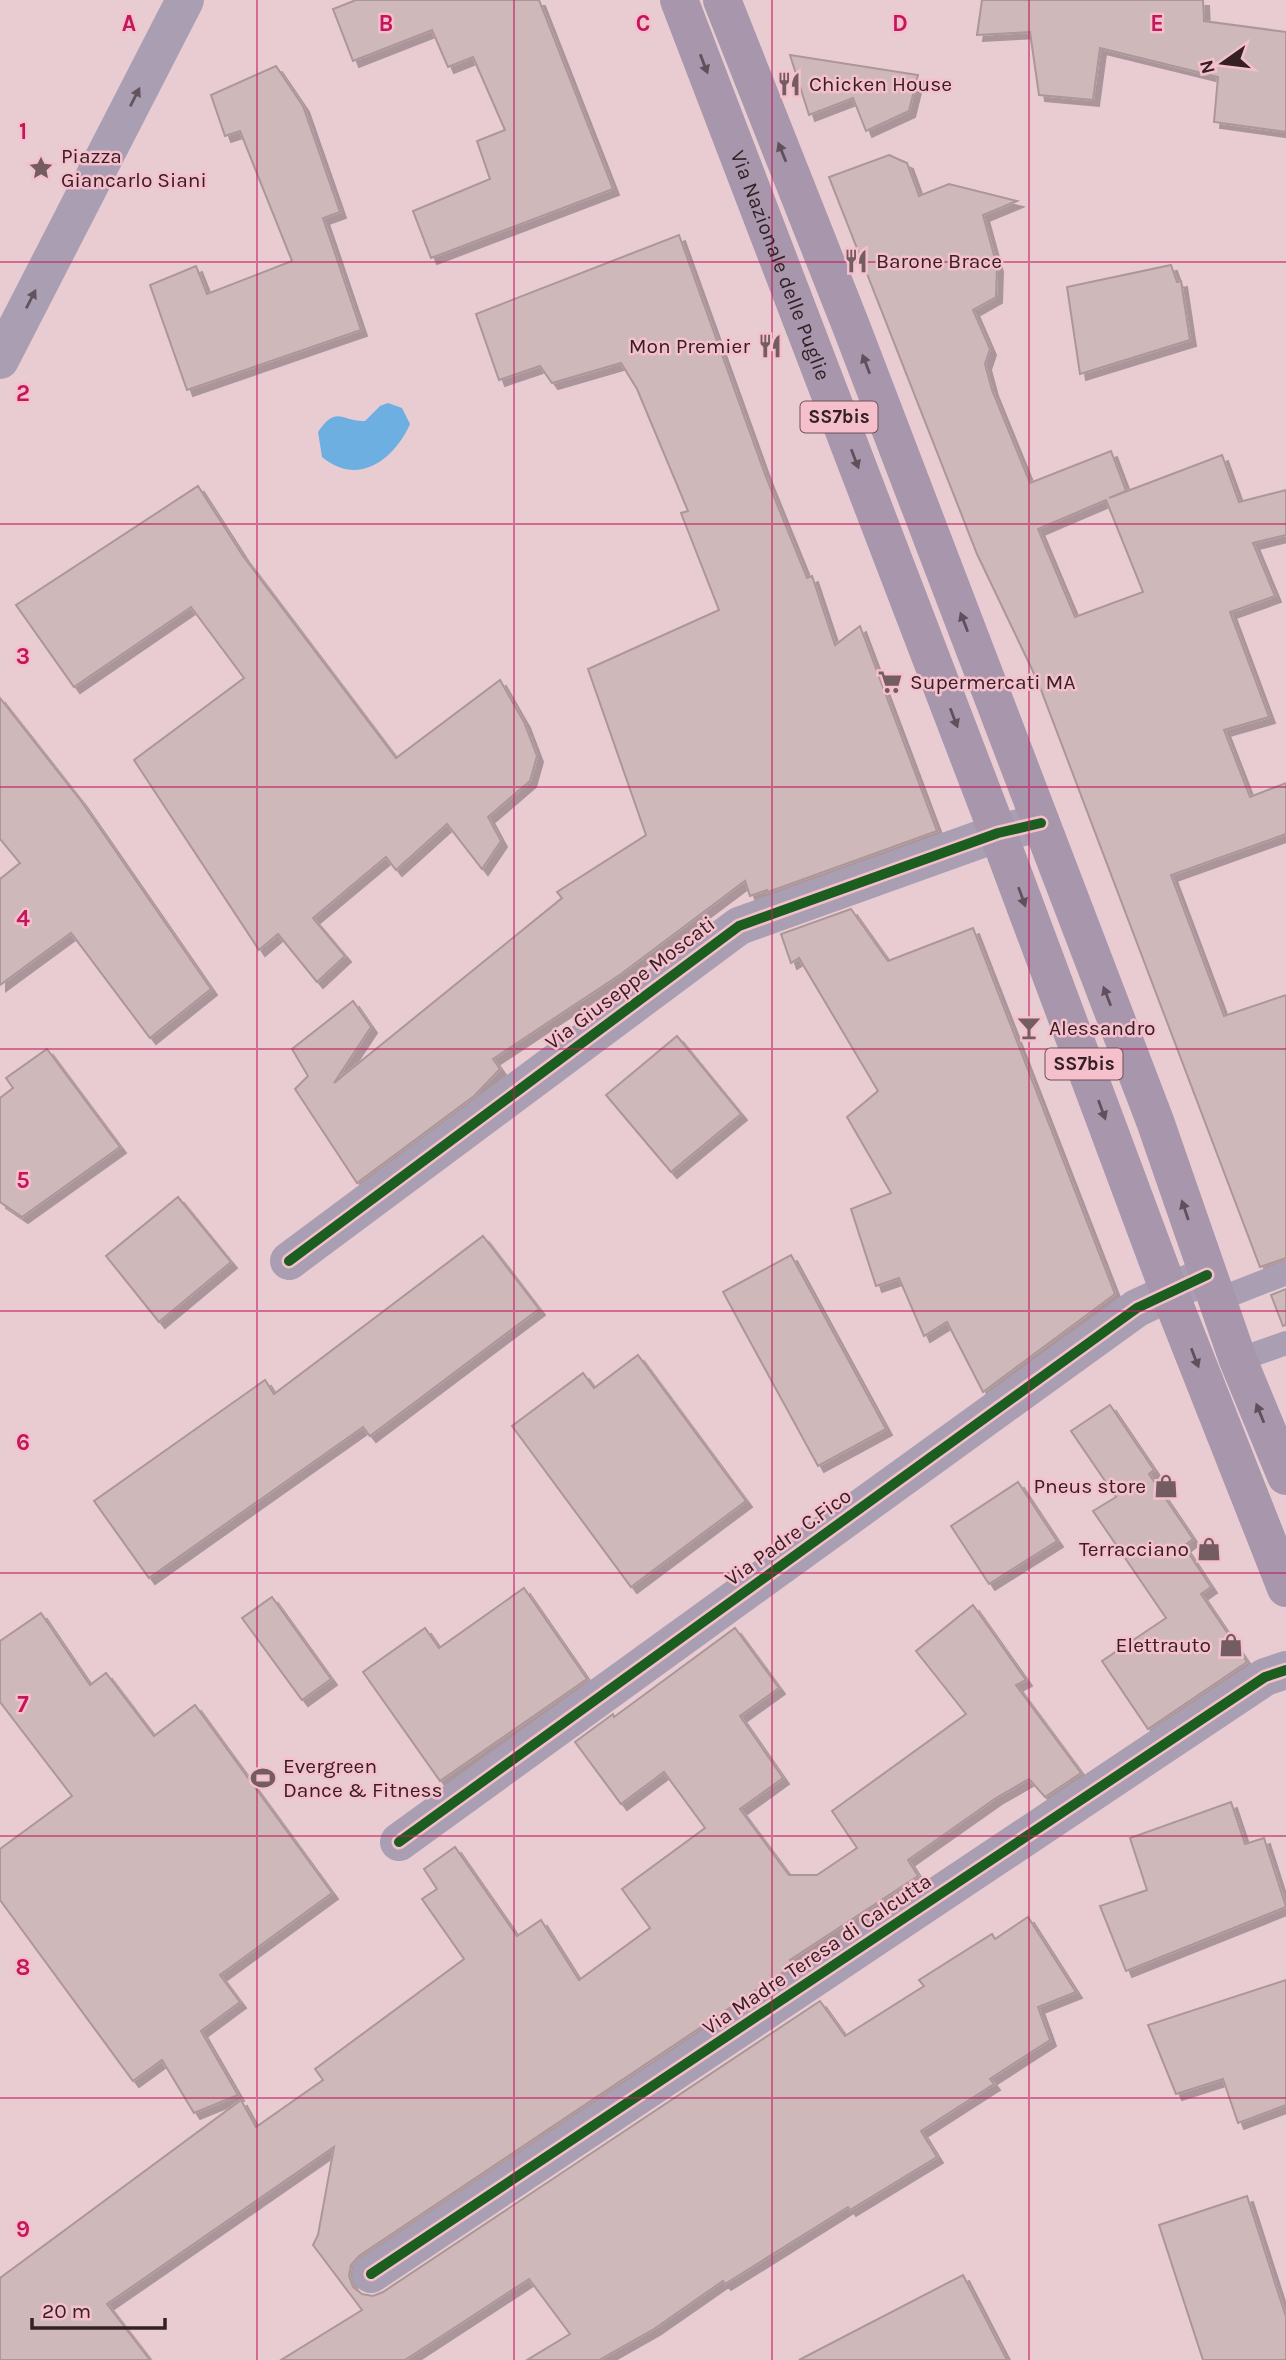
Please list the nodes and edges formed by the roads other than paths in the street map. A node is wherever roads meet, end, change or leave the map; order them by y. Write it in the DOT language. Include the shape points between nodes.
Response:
graph roads {
  1 [pos="185,0"];
  2 [pos="679,0"];
  3 [pos="722,0"];
  4 [pos="0,360"];
  5 [pos="1041,823"];
  6 [pos="998,833"];
  7 [pos="289,1261"];
  8 [pos="1286,1273"];
  9 [pos="1212,1287"];
  10 [pos="1170,1294"];
  11 [pos="1286,1343"];
  12 [pos="1238,1360"];
  13 [pos="1286,1476"];
  14 [pos="1286,1588"];
  15 [pos="1286,1670"];
  16 [pos="399,1842"];
  17 [pos="371,2274"];
  4 -- 1 [label="street, one-way"];
  2 -- 6 [label="main road, Via Nazionale delle Puglie / SS7bis, one-way"];
  5 -- 3 [label="main road, Via Nazionale delle Puglie / SS7bis, one-way"];
  5 -- 6 [label="street, Via Giuseppe Moscati"];
  9 -- 5 [label="main road, Via Nazionale delle Puglie / SS7bis, one-way" via="1155,1121"];
  6 -- 7 [label="street, Via Giuseppe Moscati" via="739,926"];
  6 -- 10 [label="main road, Via Nazionale delle Puglie / SS7bis, one-way"];
  8 -- 9 [label="lane"];
  9 -- 10 [label="street, Via Padre C.Fico"];
  9 -- 12 [label="main road, Via Nazionale delle Puglie / SS7bis"];
  10 -- 14 [label="main road, Via Nazionale delle Puglie / SS7bis, one-way"];
  10 -- 16 [label="street, Via Padre C.Fico" via="1137,1308"];
  11 -- 12 [label="lane"];
  13 -- 12 [label="main road, Via Nazionale delle Puglie / SS7bis, one-way"];
  15 -- 17 [label="street, Via Madre Teresa di Calcutta" via="1265,1677"];
}
